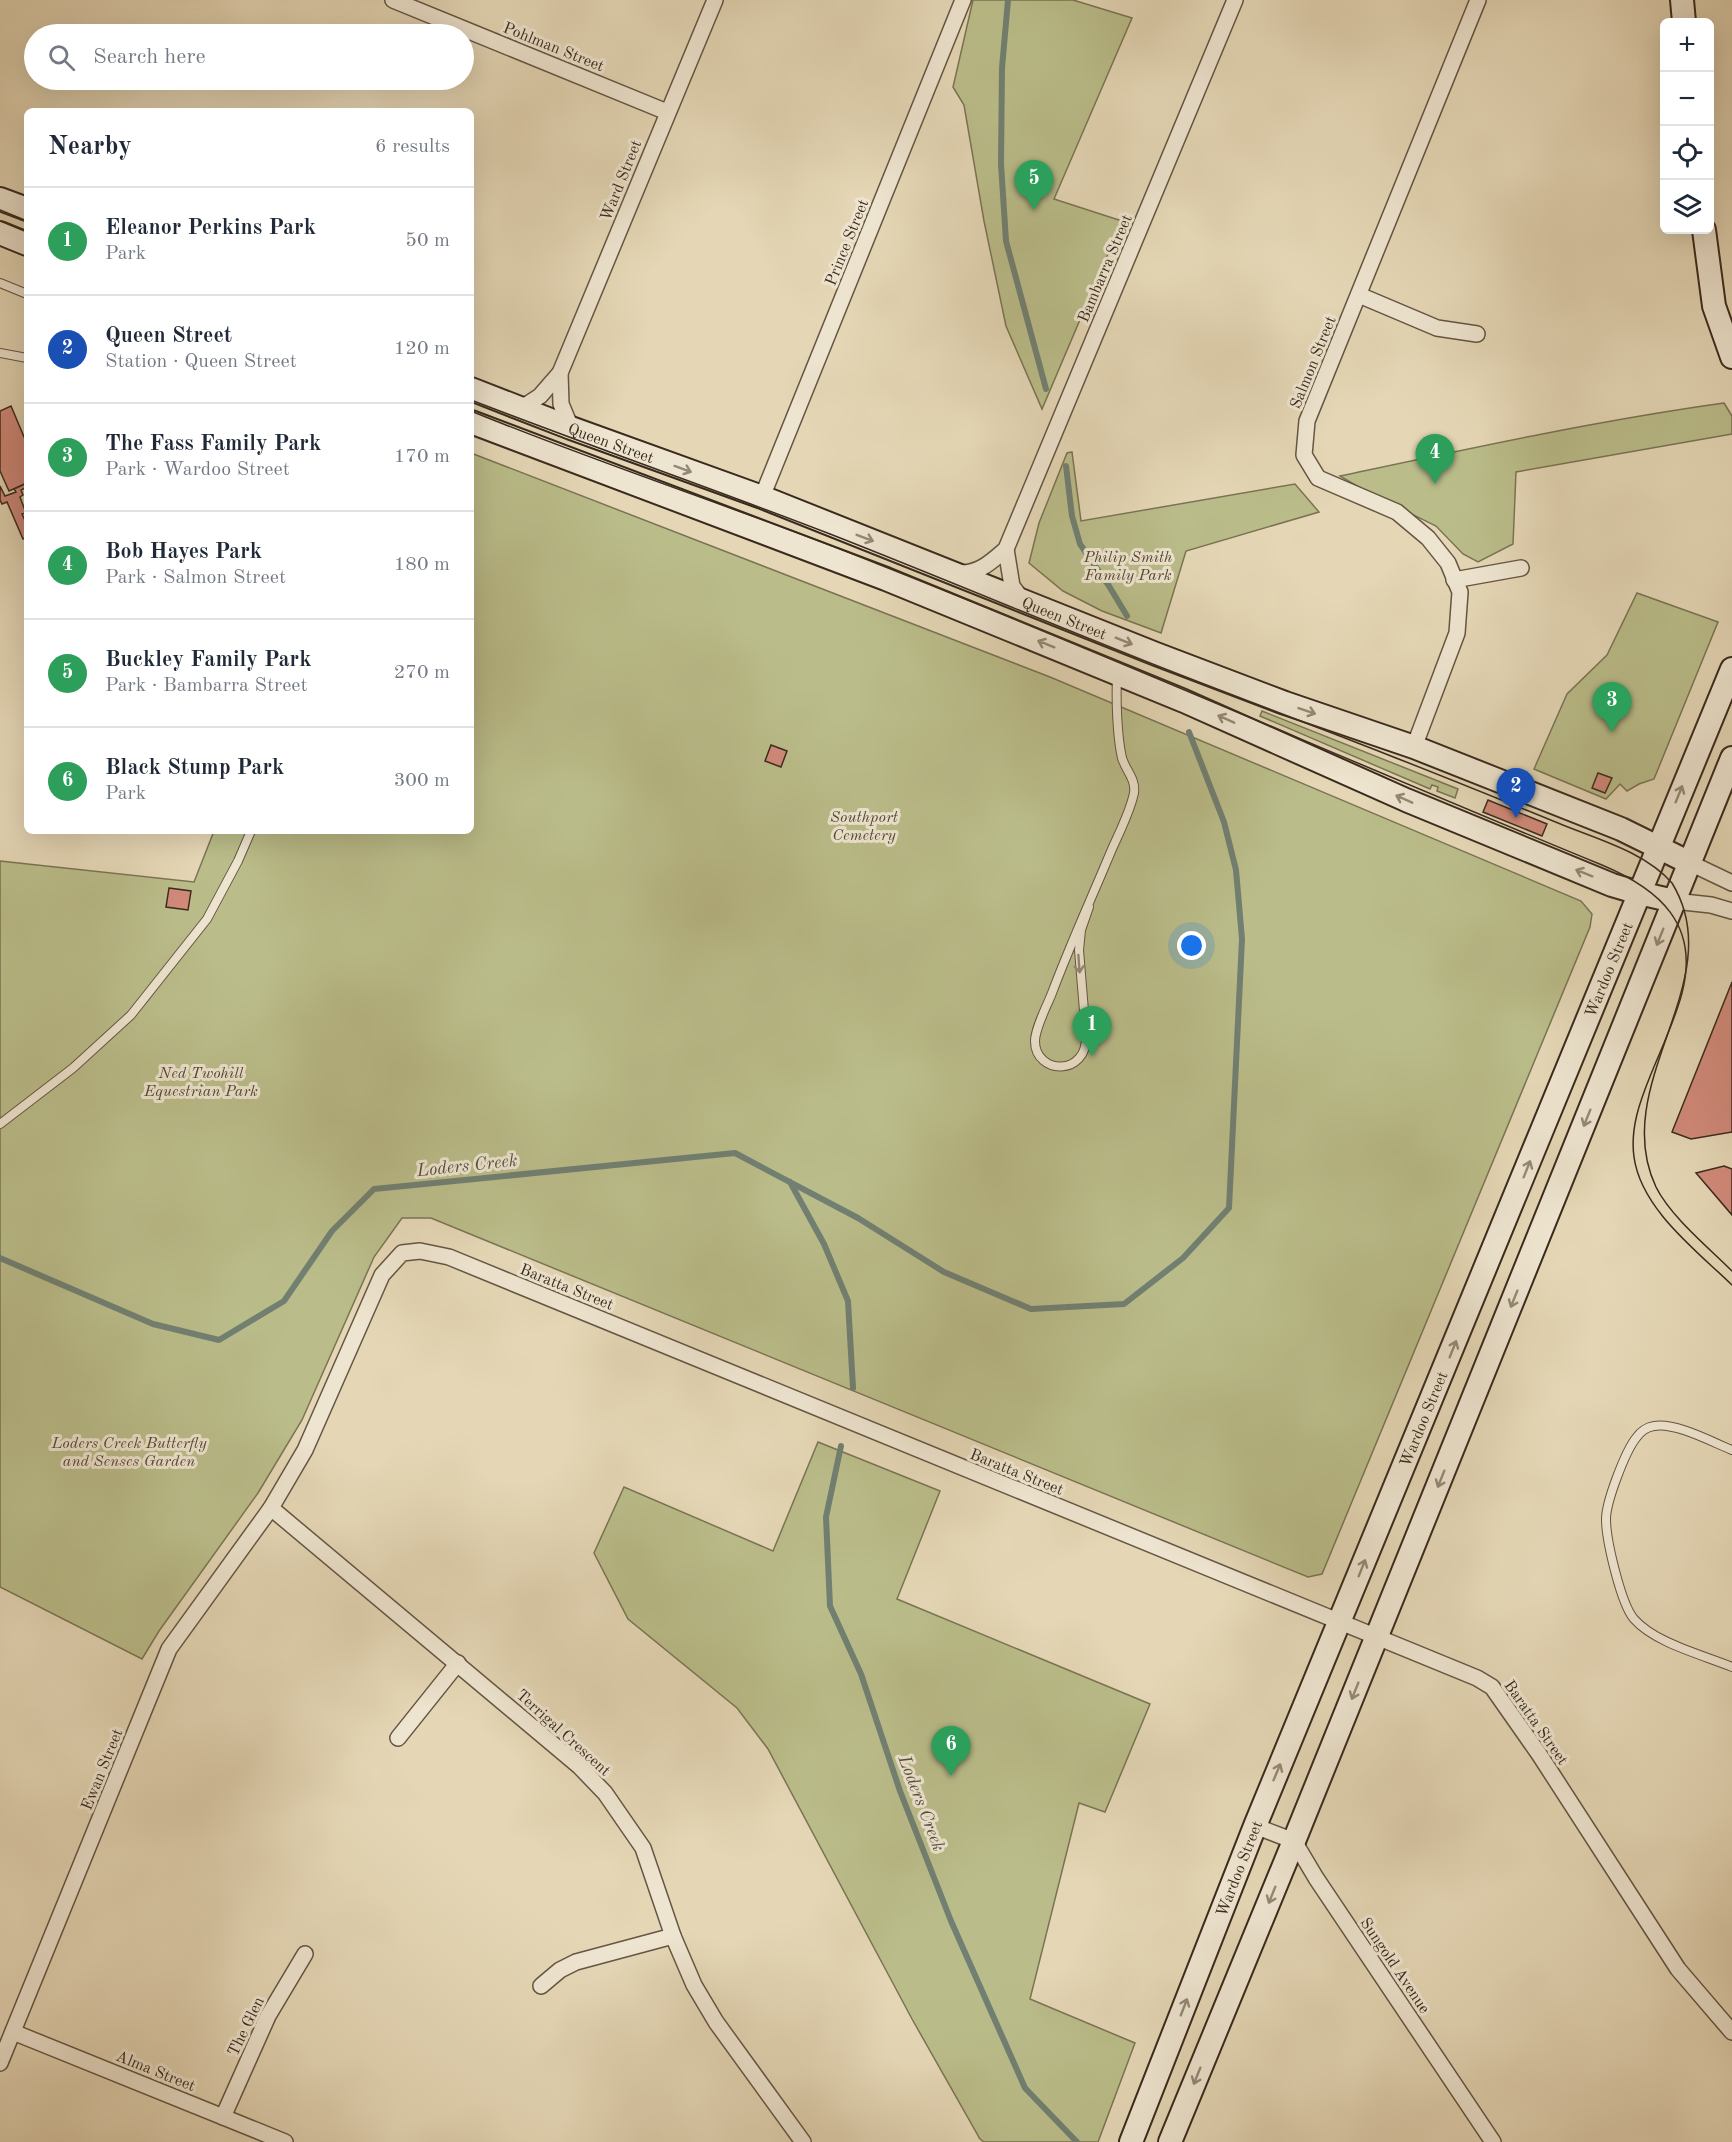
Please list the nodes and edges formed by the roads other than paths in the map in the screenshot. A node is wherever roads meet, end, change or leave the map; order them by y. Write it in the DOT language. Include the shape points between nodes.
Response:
graph roads {
  1 [pos="393,0"];
  2 [pos="715,0"];
  3 [pos="963,0"];
  4 [pos="1235,0"];
  5 [pos="1478,0"];
  6 [pos="1682,0"];
  7 [pos="1684,18"];
  8 [pos="452,24"];
  9 [pos="474,33"];
  10 [pos="668,112"];
  11 [pos="0,199"];
  12 [pos="24,208"];
  13 [pos="0,233"];
  14 [pos="1705,234"];
  15 [pos="24,243"];
  16 [pos="0,283"];
  17 [pos="24,293"];
  18 [pos="1359,295"];
  19 [pos="1478,334"];
  20 [pos="0,352"];
  21 [pos="24,357"];
  22 [pos="1732,357"];
  23 [pos="560,373"];
  24 [pos="474,390"];
  25 [pos="520,408"];
  26 [pos="474,423"];
  27 [pos="571,428"];
  28 [pos="762,497"];
  29 [pos="1006,549"];
  30 [pos="1521,568"];
  31 [pos="956,573"];
  32 [pos="1454,580"];
  33 [pos="1023,600"];
  34 [pos="1732,656"];
  35 [pos="1732,669"];
  36 [pos="1117,673"];
  37 [pos="1719,698"];
  38 [pos="1414,747"];
  39 [pos="1732,758"];
  40 [pos="250,834"];
  41 [pos="1657,848"];
  42 [pos="1690,863"];
  43 [pos="1732,883"];
  44 [pos="1639,893"];
  45 [pos="1674,901"];
  46 [pos="1089,907"];
  47 [pos="1732,911"];
  48 [pos="0,1124"];
  49 [pos="1732,1450"];
  50 [pos="271,1508"];
  51 [pos="1340,1622"];
  52 [pos="1377,1637"];
  53 [pos="458,1663"];
  54 [pos="1732,1667"];
  55 [pos="398,1738"];
  56 [pos="1255,1826"];
  57 [pos="1294,1841"];
  58 [pos="673,1936"];
  59 [pos="305,1954"];
  60 [pos="541,1986"];
  61 [pos="13,2032"];
  62 [pos="1732,2032"];
  63 [pos="0,2063"];
  64 [pos="223,2117"];
  65 [pos="285,2142"];
  66 [pos="803,2142"];
  67 [pos="1131,2142"];
  68 [pos="1170,2142"];
  69 [pos="1494,2142"];
  1 -- 8 [label="street, Pohlman Street"];
  2 -- 10 [label="street, Ward Street"];
  3 -- 28 [label="street, Prince Street"];
  4 -- 29 [label="street, Bambarra Street"];
  5 -- 18 [label="street, Salmon Street"];
  6 -- 7 [label="main road"];
  9 -- 10 [label="street, Pohlman Street"];
  10 -- 23 [label="street, Ward Street"];
  11 -- 12 [label="main road"];
  13 -- 15 [label="main road"];
  14 -- 22 [label="main road" via="1714,306"];
  16 -- 17 [label="lane"];
  18 -- 19 [label="street" via="1437,328"];
  18 -- 32 [label="street, Salmon Street" via="1307,421 1304,455 1317,478 1397,512 1428,538 1448,563"];
  20 -- 21 [label="lane"];
  23 -- 25 [label="street, Ward Street" via="540,396"];
  23 -- 27 [label="street, Ward Street" via="561,404"];
  24 -- 25 [label="main road, Queen Street"];
  25 -- 27 [label="main road, Queen Street"];
  36 -- 26 [label="main road, Queen Street, one-way" via="876,575"];
  27 -- 28 [label="main road, Queen Street, one-way"];
  28 -- 31 [label="main road, Queen Street, one-way"];
  29 -- 31 [label="street" via="978,570"];
  29 -- 33 [label="street" via="1012,586"];
  30 -- 32 [label="street"];
  31 -- 33 [label="main road, Queen Street"];
  32 -- 38 [label="street, Salmon Street" via="1460,592 1457,633"];
  33 -- 38 [label="main road, Queen Street, one-way" via="1285,704"];
  34 -- 37 [label="lane, Wardoo Street"];
  35 -- 37 [label="main road, Wardoo Street"];
  44 -- 36 [label="main road, Queen Street, one-way" via="1406,800"];
  36 -- 46 [label="lane" via="1122,758 1135,790"];
  41 -- 37 [label="main road, Wardoo Street, one-way"];
  38 -- 41 [label="main road, Queen Street" via="1614,826"];
  39 -- 42 [label="main road"];
  40 -- 48 [label="lane" via="207,919 130,1015 73,1068"];
  41 -- 42 [label="main road, Queen Street"];
  41 -- 44 [label="main road, Wardoo Street"];
  42 -- 43 [label="street"];
  42 -- 45 [label="main road"];
  44 -- 45 [label="main road, Queen Street"];
  51 -- 44 [label="main road, Wardoo Street, one-way"];
  45 -- 47 [label="street"];
  45 -- 52 [label="main road, one-way"];
  46 -- 46 [label="lane, one-way" via="1079,950 1085,1047 1075,1064 1056,1066 1040,1056 1035,1038"];
  49 -- 54 [label="lane" via="1668,1426 1645,1429 1625,1458 1606,1520 1619,1586 1633,1618 1651,1633"];
  50 -- 51 [label="street, Baratta Street" via="306,1448 382,1275 402,1252 420,1251 448,1257"];
  50 -- 53 [label="street, Terrigal Crescent"];
  50 -- 61 [label="street, Ewan Street" via="169,1649"];
  51 -- 52 [label="street, Baratta Street"];
  56 -- 51 [label="main road, Wardoo Street, one-way"];
  52 -- 57 [label="main road, one-way"];
  52 -- 62 [label="street, Baratta Street" via="1492,1687 1678,1969"];
  53 -- 55 [label="street"];
  53 -- 58 [label="street, Terrigal Crescent" via="579,1766 605,1794 643,1848"];
  56 -- 57 [label="street"];
  67 -- 56 [label="main road, Wardoo Street, one-way"];
  57 -- 68 [label="main road, one-way"];
  57 -- 69 [label="street, Sungold Avenue"];
  58 -- 60 [label="street" via="576,1962"];
  58 -- 66 [label="street, Terrigal Crescent" via="694,1985 716,2022"];
  59 -- 64 [label="street, The Glen" via="268,2016"];
  61 -- 63 [label="street, Ewan Street"];
  61 -- 64 [label="street, Alma Street"];
  64 -- 65 [label="street, Alma Street"];
}
